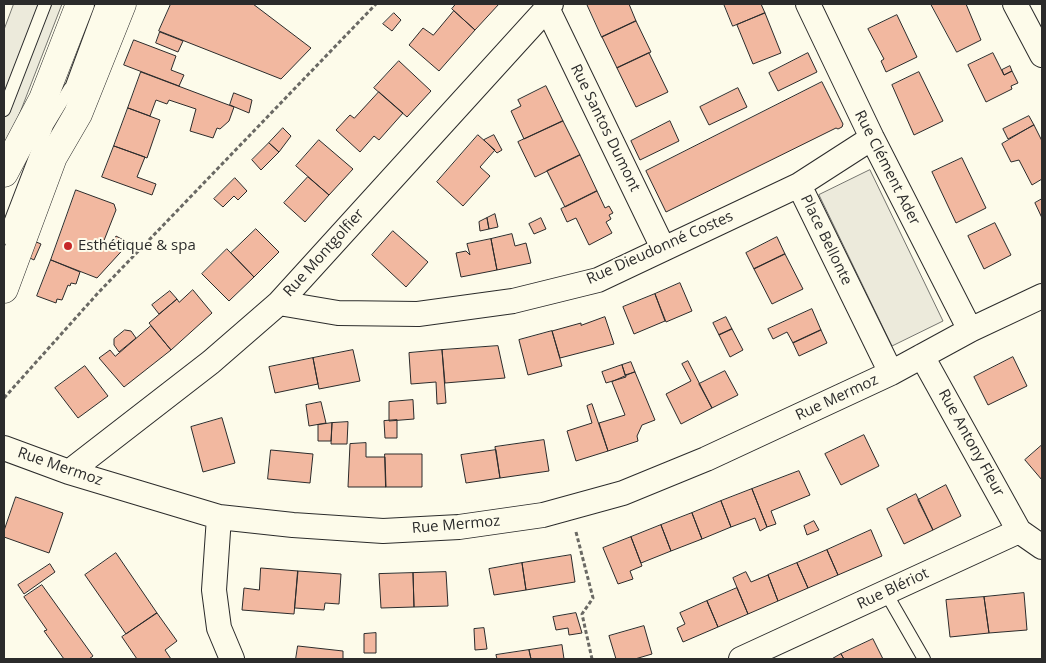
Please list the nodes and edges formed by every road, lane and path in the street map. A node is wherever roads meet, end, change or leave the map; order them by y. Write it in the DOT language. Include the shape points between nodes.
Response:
graph roads {
  1 [pos="44,4"];
  2 [pos="80,4"];
  3 [pos="102,4"];
  4 [pos="122,4"];
  5 [pos="376,4"];
  6 [pos="1015,4"];
  7 [pos="549,6"];
  8 [pos="816,6"];
  9 [pos="1042,55"];
  10 [pos="70,88"];
  11 [pos="4,110"];
  12 [pos="872,138"];
  13 [pos="53,157"];
  14 [pos="4,173"];
  15 [pos="799,185"];
  16 [pos="4,238"];
  17 [pos="663,248"];
  18 [pos="4,290"];
  19 [pos="1042,296"];
  20 [pos="279,303"];
  21 [pos="970,330"];
  22 [pos="922,356"];
  23 [pos="891,373"];
  24 [pos="4,398"];
  25 [pos="4,448"];
  26 [pos="69,472"];
  27 [pos="570,510"];
  28 [pos="219,517"];
  29 [pos="1019,531"];
  30 [pos="1042,547"];
  31 [pos="886,593"];
  32 [pos="232,659"];
  33 [pos="592,659"];
  34 [pos="741,659"];
  35 [pos="924,659"];
  1 -- 11 [label="lane"];
  2 -- 14 [label="main road" via="43,99"];
  3 -- 10 [label="lane"];
  4 -- 13 [label="main road" via="78,114"];
  5 -- 24 [label="path" via="98,293"];
  6 -- 9 [label="street"];
  7 -- 17 [label="street, Rue Santos Dumont"];
  7 -- 20 [label="street, Rue Montgolfier"];
  8 -- 12 [label="street, Rue Clément Ader"];
  10 -- 13 [label="lane"];
  10 -- 16 [label="lane" via="47,126"];
  12 -- 15 [label="street, Place Bellonte"];
  12 -- 21 [label="street, Rue Clément Ader"];
  13 -- 18 [label="main road"];
  15 -- 17 [label="street, Rue Dieudonné Costes"];
  15 -- 23 [label="street, Place Bellonte"];
  17 -- 20 [label="street, Rue Dieudonné Costes" via="598,280 513,302 418,314 338,313"];
  19 -- 21 [label="street"];
  20 -- 26 [label="street, Rue Montgolfier" via="211,362"];
  21 -- 22 [label="street"];
  22 -- 23 [label="street"];
  22 -- 29 [label="street, Rue Antony Fleur"];
  23 -- 27 [label="street, Rue Mermoz" via="706,459 623,493"];
  25 -- 26 [label="street, Rue Mermoz"];
  26 -- 28 [label="street, Rue Mermoz"];
  27 -- 28 [label="street, Rue Mermoz" via="459,527 382,531"];
  27 -- 33 [label="path" via="593,598 582,614"];
  28 -- 32 [label="street" via="214,590 220,628"];
  29 -- 30 [label="street"];
  29 -- 31 [label="street, Rue Blériot"];
  31 -- 34 [label="street, Rue Blériot"];
  31 -- 35 [label="lane"];
}
